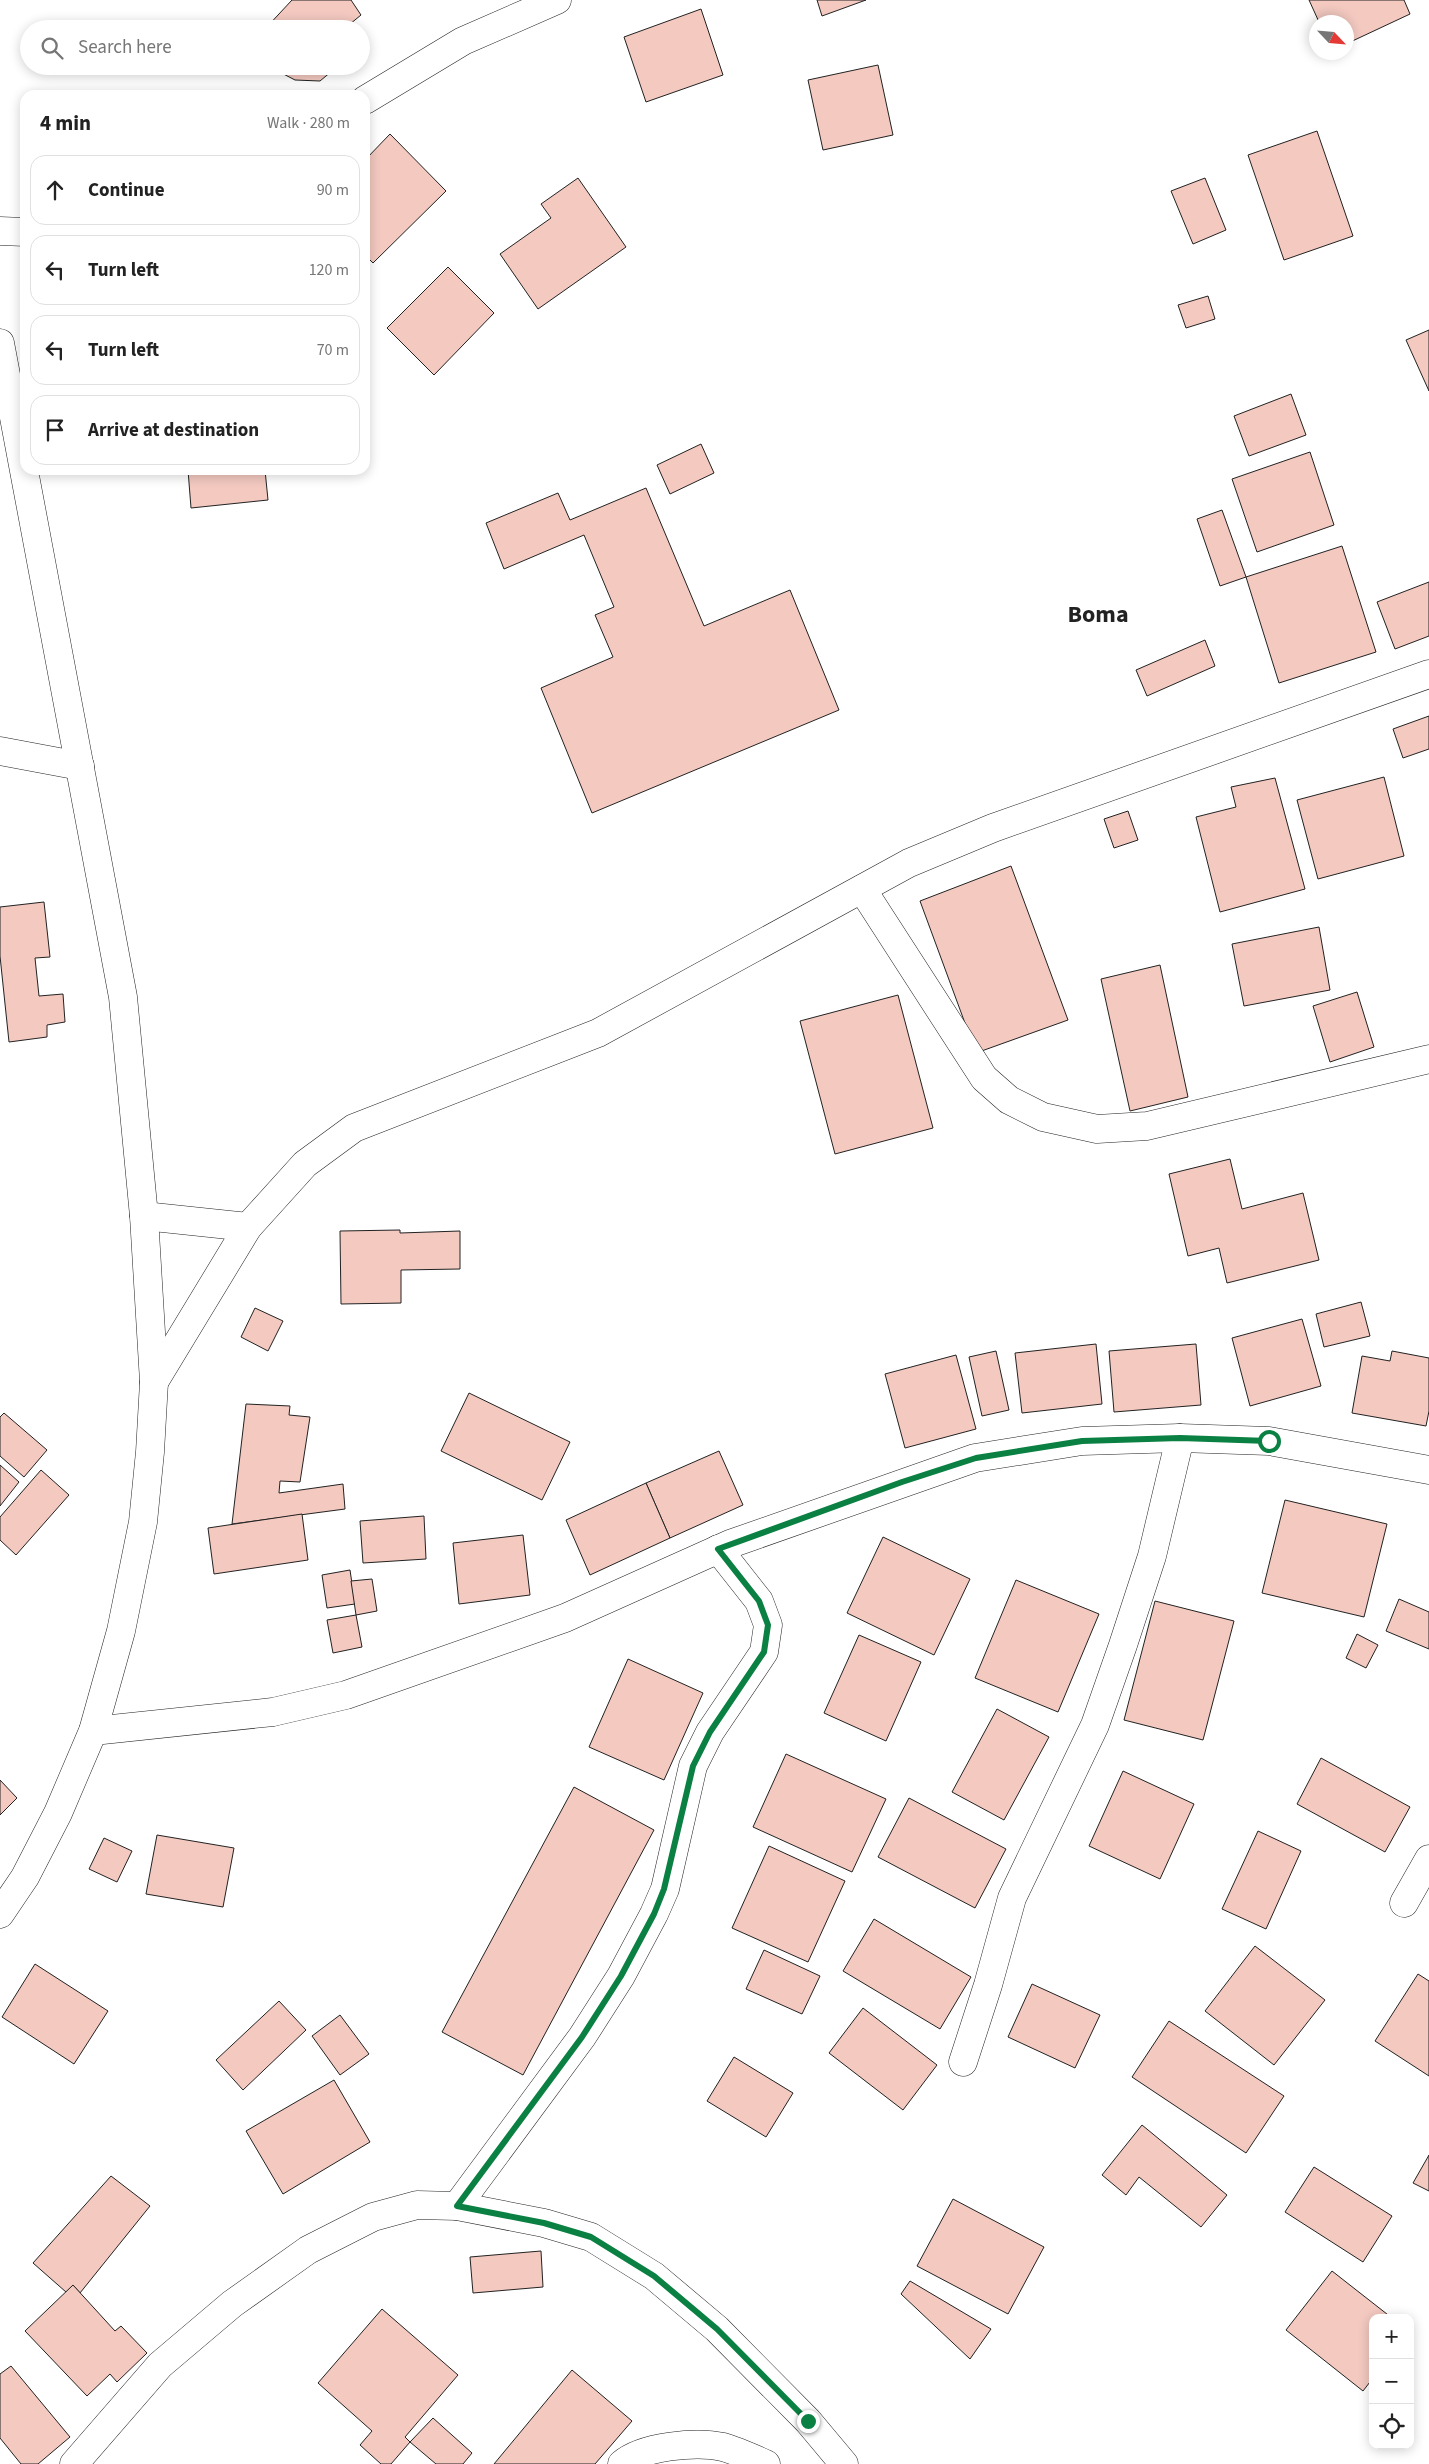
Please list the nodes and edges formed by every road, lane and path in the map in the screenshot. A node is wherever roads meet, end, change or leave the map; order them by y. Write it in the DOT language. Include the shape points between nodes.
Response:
graph roads {
  1 [pos="557,0"];
  2 [pos="370,97"];
  3 [pos="0,231"];
  4 [pos="20,232"];
  5 [pos="0,343"];
  6 [pos="20,449"];
  7 [pos="25,475"];
  8 [pos="1429,674"];
  9 [pos="0,751"];
  10 [pos="80,766"];
  11 [pos="862,889"];
  12 [pos="1429,1060"];
  13 [pos="144,1216"];
  14 [pos="248,1227"];
  15 [pos="154,1382"];
  16 [pos="1180,1438"];
  17 [pos="1429,1470"];
  18 [pos="718,1549"];
  19 [pos="93,1731"];
  20 [pos="1429,1859"];
  21 [pos="1404,1903"];
  22 [pos="0,1914"];
  23 [pos="963,2062"];
  24 [pos="457,2206"];
  25 [pos="74,2464"];
  26 [pos="622,2464"];
  27 [pos="766,2464"];
  28 [pos="844,2464"];
  1 -- 2 [label="main road" via="463,41"];
  3 -- 4 [label="main road"];
  5 -- 6 [label="main road"];
  7 -- 10 [label="main road"];
  8 -- 11 [label="main road" via="992,828 909,863"];
  9 -- 10 [label="main road"];
  10 -- 13 [label="main road" via="123,997"];
  11 -- 12 [label="main road" via="984,1078 1009,1100 1043,1117 1096,1130 1147,1126"];
  11 -- 14 [label="main road" via="598,1033 354,1128 305,1164"];
  13 -- 14 [label="main road"];
  13 -- 15 [label="main road"];
  14 -- 15 [label="main road"];
  15 -- 19 [label="main road" via="143,1522 121,1631"];
  16 -- 17 [label="main road" via="1269,1441"];
  16 -- 18 [label="main road" via="1082,1441 976,1458"];
  16 -- 23 [label="main road" via="1152,1556 1123,1645 1095,1725 1012,1898"];
  18 -- 19 [label="main road" via="565,1618 346,1695 273,1712"];
  18 -- 24 [label="main road" via="759,1601 768,1625 764,1652 710,1732 693,1766 664,1889 621,1976 582,2037"];
  19 -- 22 [label="main road" via="54,1821 25,1877"];
  20 -- 21 [label="main road"];
  24 -- 25 [label="main road" via="417,2205 372,2217 308,2250 232,2304 160,2365"];
  24 -- 28 [label="main road" via="544,2223 591,2237 654,2276 717,2329 808,2421"];
  26 -- 27 [label="main road" via="630,2457 672,2445 722,2447"];
}
